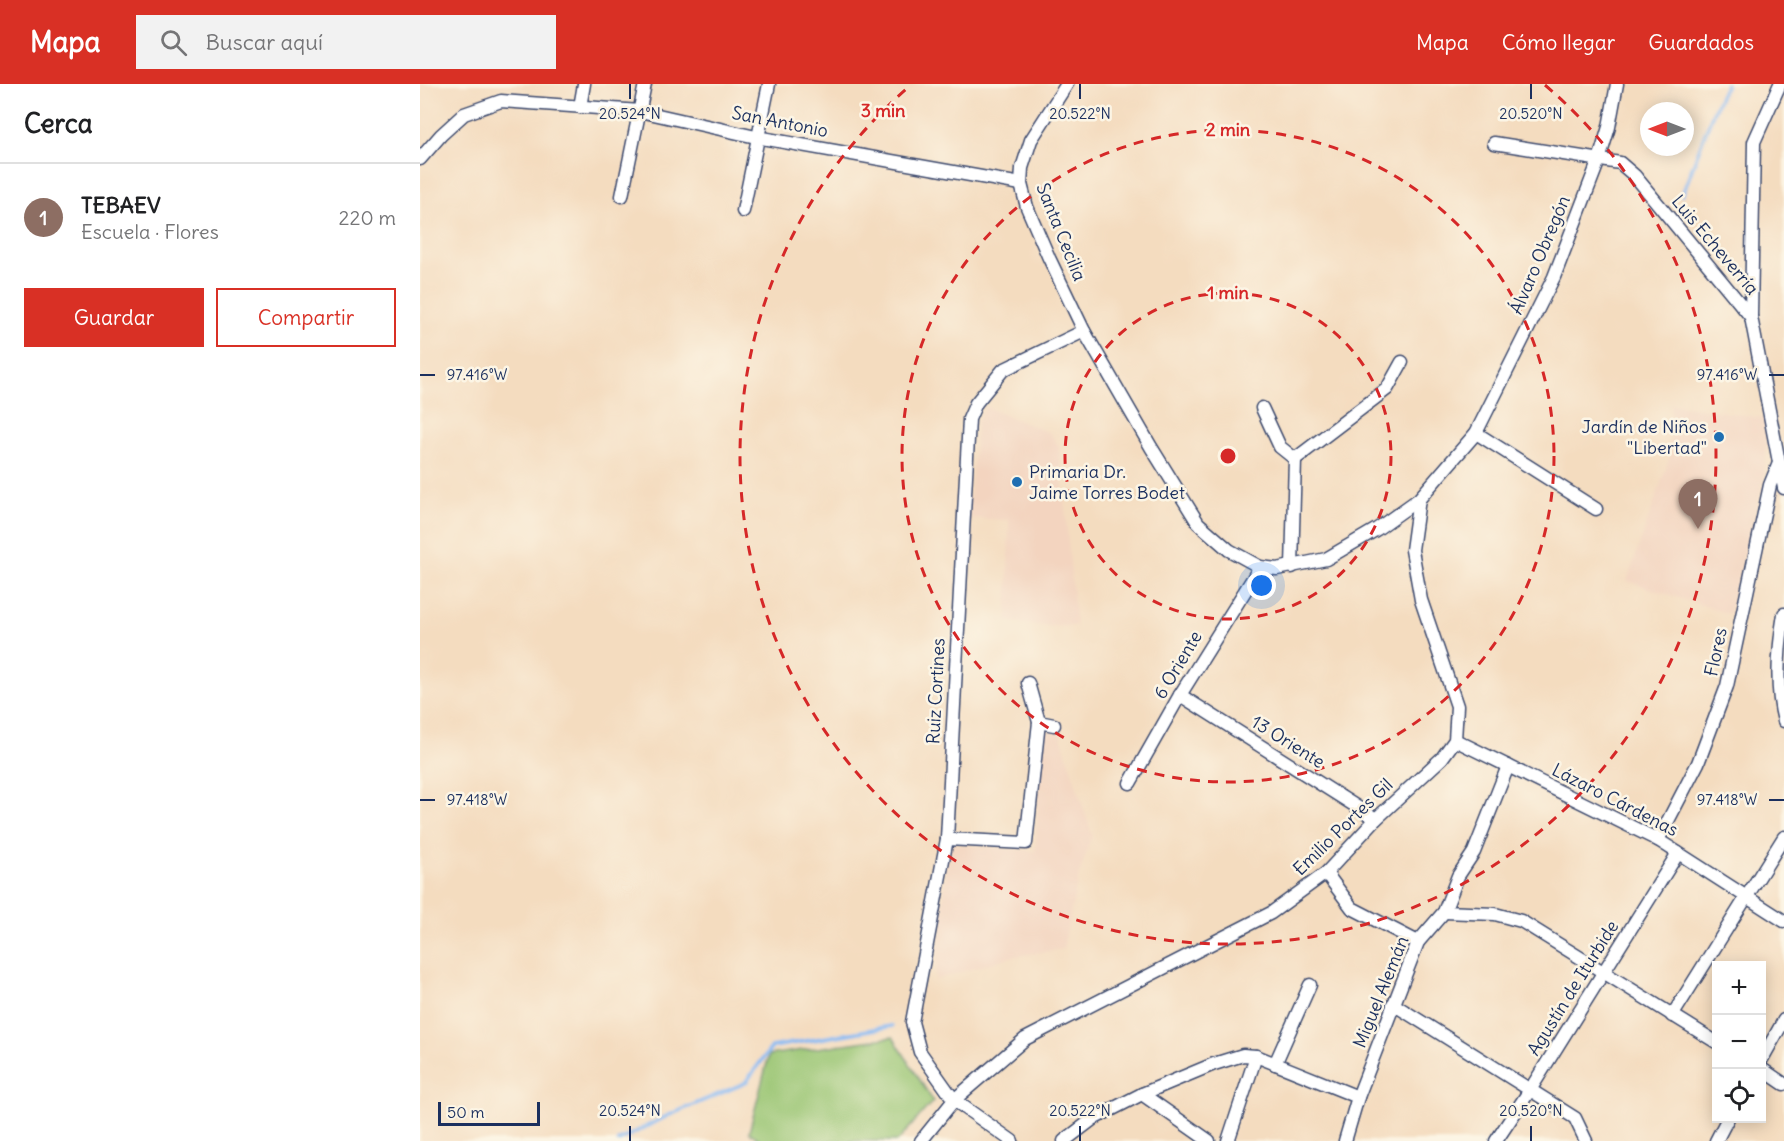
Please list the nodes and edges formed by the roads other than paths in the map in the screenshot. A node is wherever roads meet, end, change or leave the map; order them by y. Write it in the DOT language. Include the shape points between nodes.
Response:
graph roads {
  1 [pos="584,84"];
  2 [pos="645,84"];
  3 [pos="769,84"];
  4 [pos="1067,84"];
  5 [pos="1617,84"];
  6 [pos="1780,84"];
  7 [pos="580,107"];
  8 [pos="640,111"];
  9 [pos="756,137"];
  10 [pos="1494,143"];
  11 [pos="420,159"];
  12 [pos="1599,160"];
  13 [pos="1021,184"];
  14 [pos="622,196"];
  15 [pos="743,211"];
  16 [pos="1751,316"];
  17 [pos="1084,331"];
  18 [pos="1402,362"];
  19 [pos="1262,408"];
  20 [pos="1476,433"];
  21 [pos="1295,459"];
  22 [pos="1780,462"];
  23 [pos="1784,488"];
  24 [pos="1419,499"];
  25 [pos="1596,509"];
  26 [pos="1260,567"];
  27 [pos="1292,567"];
  28 [pos="1784,618"];
  29 [pos="1028,683"];
  30 [pos="1180,695"];
  31 [pos="1784,721"];
  32 [pos="1039,722"];
  33 [pos="1054,725"];
  34 [pos="1455,740"];
  35 [pos="1508,766"];
  36 [pos="1130,783"];
  37 [pos="1376,819"];
  38 [pos="1784,837"];
  39 [pos="947,839"];
  40 [pos="1658,840"];
  41 [pos="1678,853"];
  42 [pos="1326,873"];
  43 [pos="1746,898"];
  44 [pos="1444,912"];
  45 [pos="1784,921"];
  46 [pos="1418,942"];
  47 [pos="1604,972"];
  48 [pos="1310,985"];
  49 [pos="1393,1004"];
  50 [pos="1672,1016"];
  51 [pos="1784,1020"];
  52 [pos="1712,1040"];
  53 [pos="1766,1051"];
  54 [pos="1256,1056"];
  55 [pos="1275,1064"];
  56 [pos="1766,1072"];
  57 [pos="1784,1084"];
  58 [pos="1530,1090"];
  59 [pos="1142,1094"];
  60 [pos="1358,1097"];
  61 [pos="954,1100"];
  62 [pos="1726,1123"];
  63 [pos="1346,1140"];
  64 [pos="921,1141"];
  65 [pos="1012,1141"];
  66 [pos="1064,1141"];
  67 [pos="1209,1141"];
  68 [pos="1228,1141"];
  69 [pos="1496,1141"];
  70 [pos="1586,1141"];
  71 [pos="1716,1141"];
  1 -- 7 [label="street"];
  2 -- 8 [label="street"];
  3 -- 9 [label="street"];
  4 -- 13 [label="street, Santa Cecilia" via="1032,140"];
  5 -- 12 [label="street, Álvaro Obregón" via="1610,127"];
  6 -- 16 [label="street" via="1754,142"];
  7 -- 8 [label="street, San Antonio"];
  7 -- 11 [label="street, San Antonio" via="501,101 464,114"];
  8 -- 9 [label="street, San Antonio"];
  8 -- 14 [label="street"];
  9 -- 13 [label="street, San Antonio"];
  9 -- 15 [label="street"];
  10 -- 12 [label="street, Luis Echeverría"];
  12 -- 16 [label="street, Luis Echeverría" via="1620,163 1635,176"];
  12 -- 20 [label="street, Álvaro Obregón" via="1554,277"];
  13 -- 17 [label="street, Santa Cecilia" via="1036,228"];
  16 -- 22 [label="street, Luis Echeverría"];
  17 -- 26 [label="street, Álvaro Obregón" via="1198,523 1229,550"];
  17 -- 39 [label="street, Ruiz Cortines" via="1003,370 976,403 969,419"];
  18 -- 21 [label="street" via="1387,389"];
  19 -- 21 [label="street" via="1280,447"];
  20 -- 24 [label="street, Álvaro Obregón"];
  20 -- 25 [label="street"];
  21 -- 27 [label="street"];
  22 -- 23 [label="street, Luis Echeverría"];
  22 -- 40 [label="street, Flores" via="1770,485 1727,686 1698,763"];
  24 -- 27 [label="street, Álvaro Obregón" via="1326,559"];
  24 -- 34 [label="street" via="1412,550 1421,600 1457,706"];
  26 -- 27 [label="street, Álvaro Obregón"];
  26 -- 30 [label="street, 6 Oriente"];
  28 -- 31 [label="street" via="1778,672"];
  29 -- 32 [label="street"];
  30 -- 36 [label="street, 6 Oriente"];
  30 -- 37 [label="street, 13 Oriente"];
  32 -- 33 [label="street"];
  32 -- 39 [label="street" via="1026,843"];
  34 -- 35 [label="street, Lázaro Cárdenas"];
  34 -- 37 [label="street, Emilio Portes Gil" via="1442,758"];
  35 -- 40 [label="street, Lázaro Cárdenas"];
  35 -- 44 [label="street, Miguel Alemán" via="1474,852 1458,876"];
  37 -- 42 [label="street, Emilio Portes Gil"];
  38 -- 43 [label="street"];
  39 -- 61 [label="street, Ruiz Cortines" via="912,1022 920,1052"];
  40 -- 41 [label="street, Lázaro Cárdenas"];
  41 -- 43 [label="street, Lázaro Cárdenas"];
  41 -- 47 [label="street, Agustín de Iturbide"];
  42 -- 46 [label="street" via="1352,908"];
  42 -- 61 [label="street, Emilio Portes Gil" via="1271,913 1025,1039"];
  43 -- 45 [label="street, Lázaro Cárdenas"];
  43 -- 50 [label="street"];
  44 -- 46 [label="street, Miguel Alemán"];
  44 -- 47 [label="street" via="1496,914 1521,921"];
  46 -- 49 [label="street, Miguel Alemán"];
  47 -- 50 [label="street"];
  47 -- 58 [label="street, Agustín de Iturbide"];
  48 -- 55 [label="street"];
  49 -- 58 [label="street"];
  49 -- 60 [label="street, Miguel Alemán"];
  50 -- 52 [label="street"];
  51 -- 53 [label="street"];
  54 -- 55 [label="street"];
  54 -- 59 [label="street" via="1243,1055 1214,1064"];
  54 -- 68 [label="street"];
  55 -- 60 [label="street"];
  56 -- 57 [label="street"];
  58 -- 69 [label="street, Agustín de Iturbide"];
  58 -- 70 [label="street" via="1575,1118"];
  59 -- 66 [label="street" via="1094,1119"];
  59 -- 67 [label="street"];
  60 -- 63 [label="street, Miguel Alemán"];
  61 -- 64 [label="street, Emilio Portes Gil"];
  61 -- 65 [label="street, Ruiz Cortines"];
  62 -- 71 [label="street"];
}
